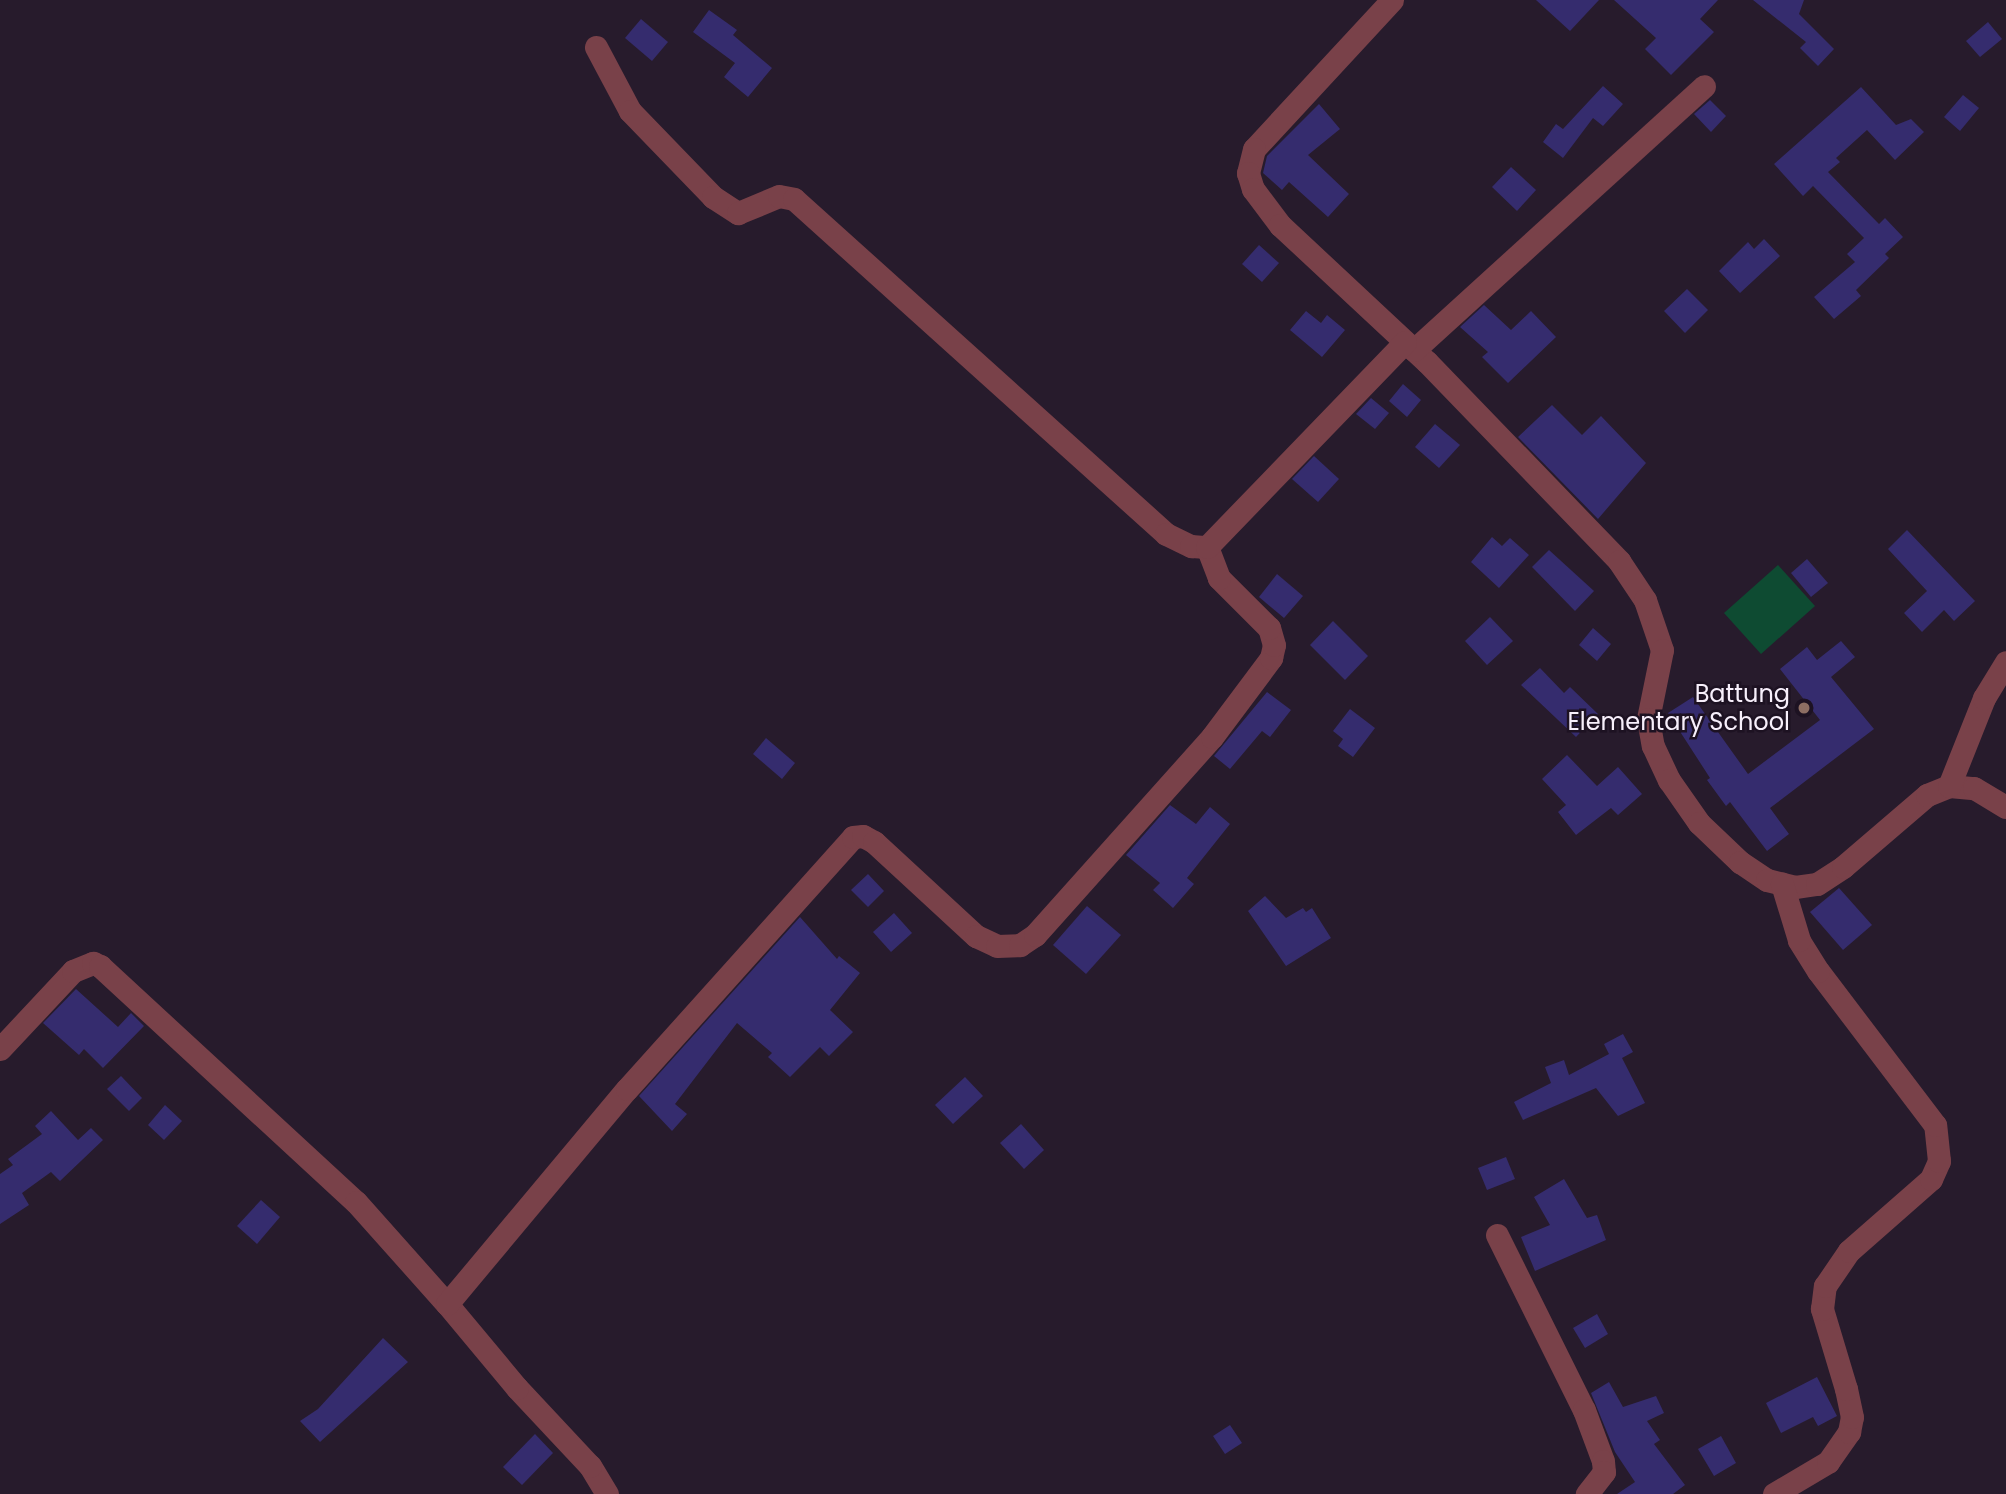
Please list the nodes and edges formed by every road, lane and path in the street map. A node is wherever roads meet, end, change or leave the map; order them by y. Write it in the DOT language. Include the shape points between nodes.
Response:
graph roads {
  1 [pos="1392,0"];
  2 [pos="596,47"];
  3 [pos="1704,86"];
  4 [pos="1410,346"];
  5 [pos="1207,547"];
  6 [pos="2006,663"];
  7 [pos="1949,786"];
  8 [pos="2006,807"];
  9 [pos="1782,884"];
  10 [pos="0,1049"];
  11 [pos="1497,1235"];
  12 [pos="447,1304"];
  13 [pos="607,1494"];
  14 [pos="1587,1494"];
  15 [pos="1774,1494"];
  1 -- 4 [label="street" via="1254,149 1248,173 1272,216"];
  2 -- 5 [label="street" via="630,111 713,197 738,213 779,196 794,199 1166,534 1191,546"];
  3 -- 4 [label="street"];
  4 -- 5 [label="street"];
  4 -- 9 [label="street" via="1619,561 1645,600 1662,650 1648,719 1653,746 1669,780 1699,823 1740,862"];
  5 -- 12 [label="street" via="1219,578 1269,628 1274,645 1271,658 1212,737 1035,935 1020,945 997,946 976,936 874,842 853,837 627,1089"];
  6 -- 7 [label="street" via="1984,698"];
  7 -- 8 [label="street" via="1974,788"];
  7 -- 9 [label="street" via="1927,795 1817,884"];
  9 -- 15 [label="street" via="1799,940 1818,971 1935,1125 1940,1161 1931,1179 1849,1251 1825,1286 1822,1308 1846,1389 1852,1417 1849,1432 1828,1462"];
  10 -- 12 [label="street" via="73,971 93,963 100,966 346,1193"];
  11 -- 14 [label="street" via="1584,1410 1604,1461 1604,1472"];
  12 -- 13 [label="street" via="480,1347 590,1466"];
}
